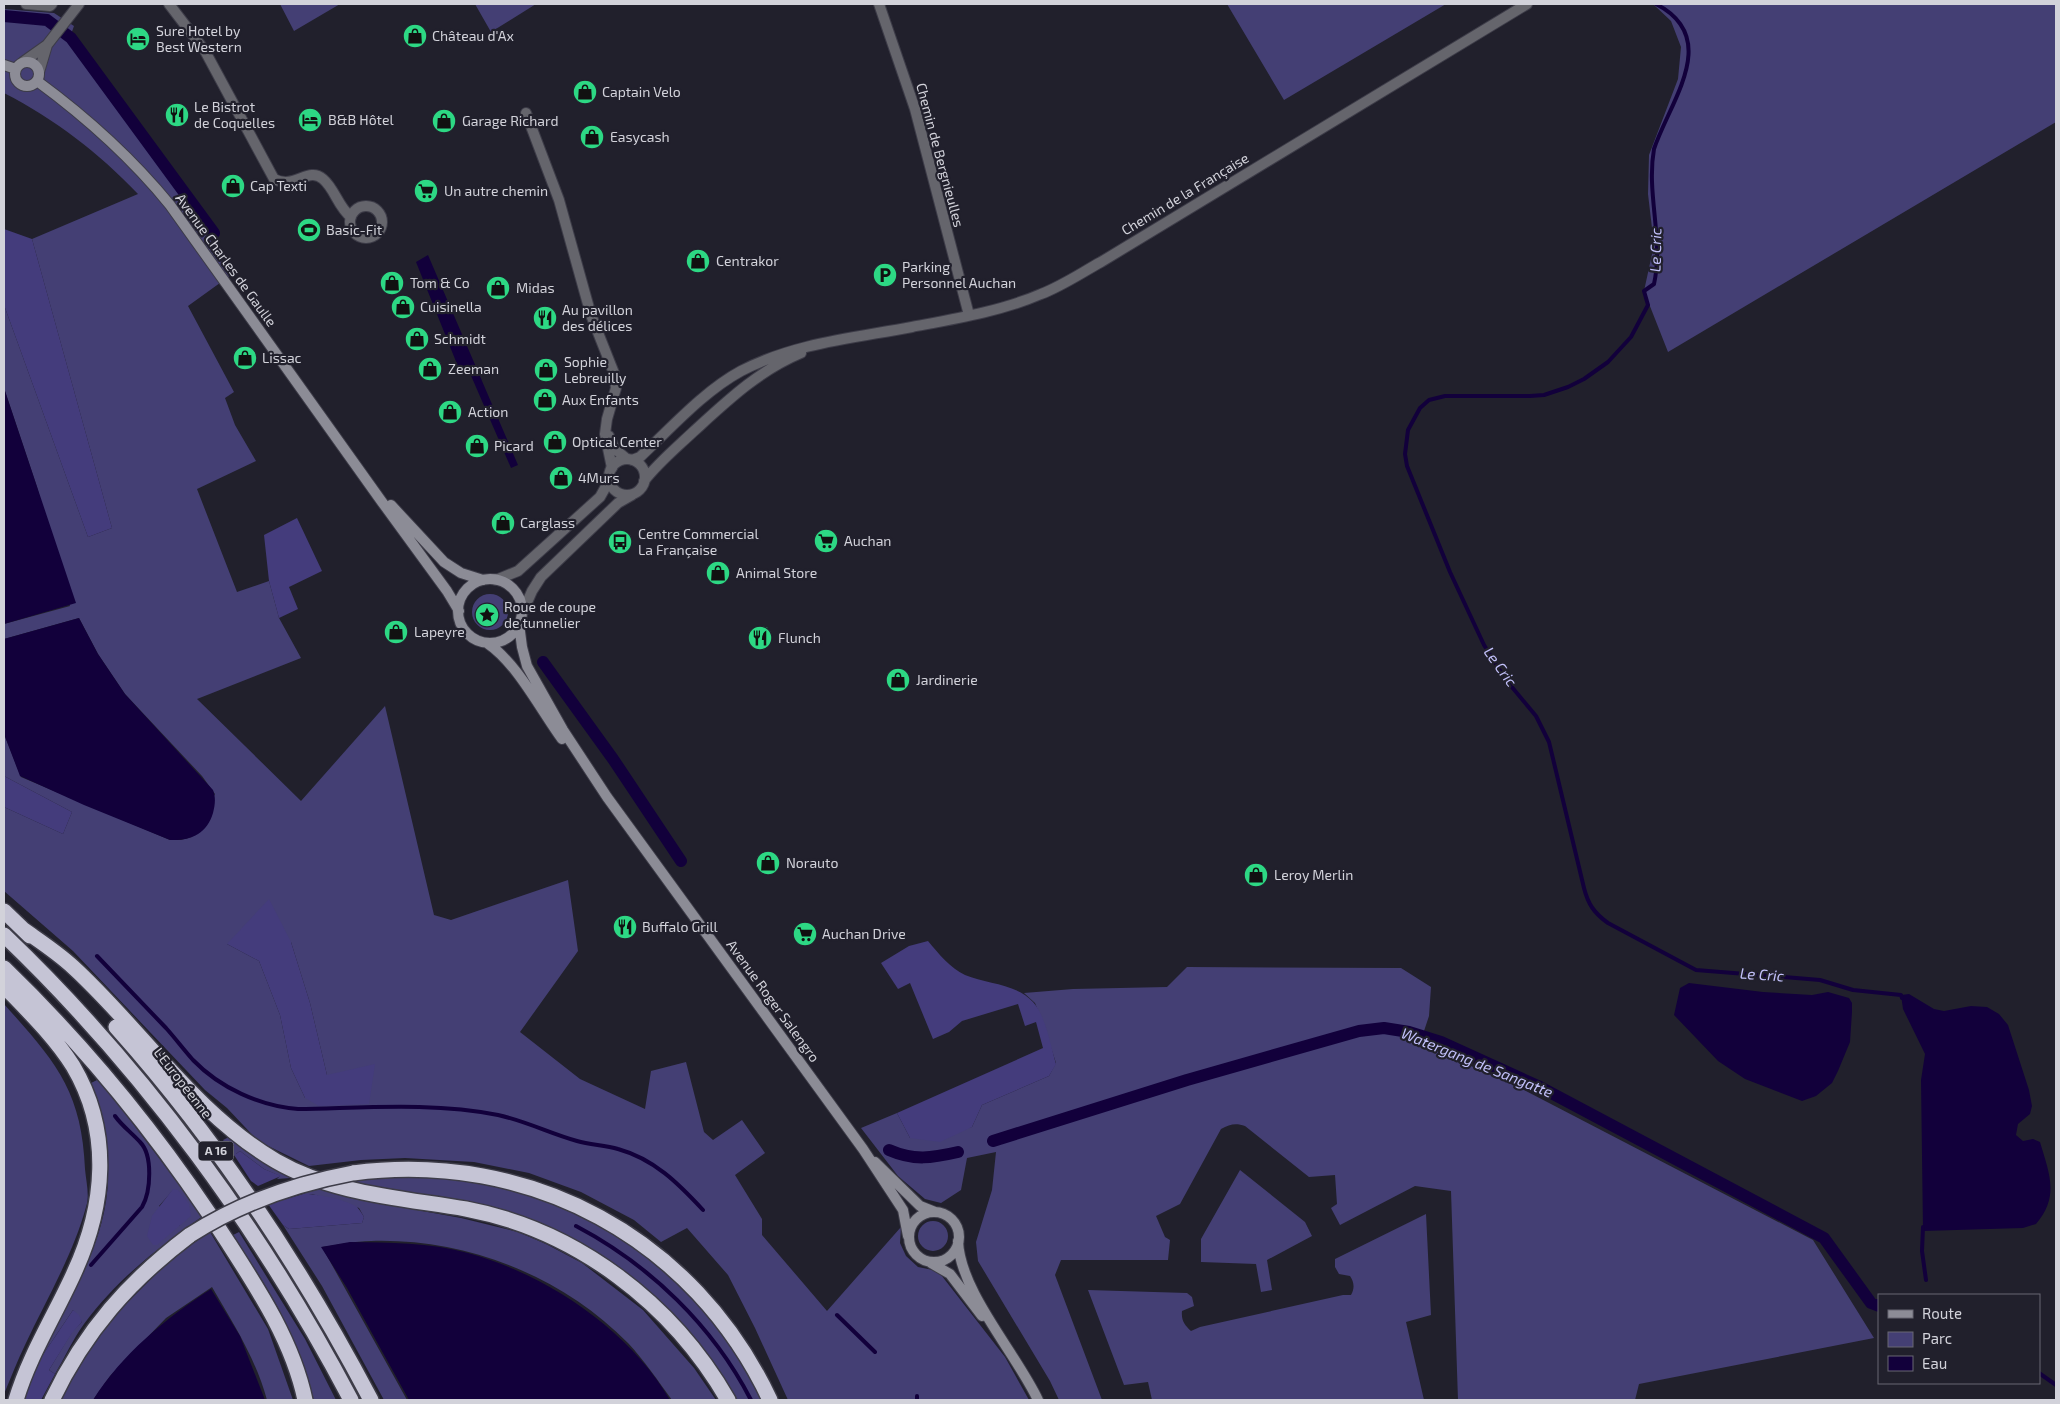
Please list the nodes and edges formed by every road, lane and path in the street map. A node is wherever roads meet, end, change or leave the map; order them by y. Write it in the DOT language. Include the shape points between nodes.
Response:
graph roads {
  1 [pos="26,4"];
  2 [pos="52,4"];
  3 [pos="79,4"];
  4 [pos="169,4"];
  5 [pos="880,4"];
  6 [pos="1527,4"];
  7 [pos="50,41"];
  8 [pos="4,65"];
  9 [pos="20,66"];
  10 [pos="38,77"];
  11 [pos="526,113"];
  12 [pos="351,217"];
  13 [pos="969,315"];
  14 [pos="830,341"];
  15 [pos="606,426"];
  16 [pos="630,460"];
  17 [pos="612,468"];
  18 [pos="366,479"];
  19 [pos="610,481"];
  20 [pos="644,481"];
  21 [pos="632,495"];
  22 [pos="483,580"];
  23 [pos="496,580"];
  24 [pos="458,611"];
  25 [pos="521,619"];
  26 [pos="487,643"];
  27 [pos="607,797"];
  28 [pos="4,911"];
  29 [pos="24,930"];
  30 [pos="4,935"];
  31 [pos="4,968"];
  32 [pos="4,986"];
  33 [pos="863,1149"];
  34 [pos="936,1212"];
  35 [pos="908,1236"];
  36 [pos="958,1242"];
  37 [pos="928,1262"];
  38 [pos="1000,1338"];
  39 [pos="16,1400"];
  40 [pos="52,1400"];
  41 [pos="305,1400"];
  42 [pos="351,1400"];
  43 [pos="371,1400"];
  44 [pos="728,1400"];
  45 [pos="770,1400"];
  46 [pos="1038,1400"];
  1 -- 2 [label="street"];
  3 -- 7 [label="street"];
  4 -- 12 [label="street" via="204,51 274,179 289,183 307,176 319,177"];
  5 -- 13 [label="street, Chemin de Bergnieulles" via="915,109"];
  6 -- 13 [label="street, Chemin de la Française" via="1066,282 1035,297"];
  7 -- 9 [label="street"];
  7 -- 10 [label="street"];
  8 -- 9 [label="main road, Avenue Charles de Gaulle"];
  9 -- 10 [label="main road, Avenue Charles de Gaulle" via="34,64"];
  9 -- 10 [label="main road, Avenue Charles de Gaulle" via="16,77 20,84 30,86"];
  10 -- 18 [label="main road, Avenue Charles de Gaulle" via="109,139 161,194"];
  11 -- 15 [label="street" via="558,200 591,315 614,373 616,388"];
  13 -- 14 [label="street, Chemin de la Française"];
  14 -- 16 [label="street, Chemin de la Française" via="780,353 733,376 714,389 640,456"];
  14 -- 20 [label="street, Chemin de la Française" via="757,376 656,466"];
  15 -- 16 [label="street" via="615,449"];
  15 -- 17 [label="street"];
  16 -- 17 [label="street" via="620,461"];
  16 -- 20 [label="street" via="642,468"];
  17 -- 19 [label="street"];
  18 -- 22 [label="main road, Avenue Charles de Gaulle" via="444,562 461,573"];
  18 -- 24 [label="main road, Avenue Charles de Gaulle" via="452,597"];
  19 -- 21 [label="street" via="618,493"];
  19 -- 23 [label="street" via="600,497 518,571"];
  20 -- 21 [label="street" via="640,490"];
  21 -- 25 [label="street" via="618,503 541,577"];
  22 -- 23 [label="main road"];
  22 -- 24 [label="main road" via="466,592"];
  23 -- 25 [label="main road" via="515,592 521,602"];
  24 -- 26 [label="main road" via="467,633"];
  25 -- 26 [label="main road" via="505,640"];
  25 -- 27 [label="main road, Avenue Roger Salengro" via="525,660 530,673"];
  26 -- 27 [label="main road, Avenue Roger Salengro" via="513,668"];
  27 -- 33 [label="main road, Avenue Roger Salengro"];
  28 -- 29 [label="highway, L'Européenne / A 16"];
  29 -- 43 [label="highway, L'Européenne / A 16" via="120,1031 206,1137 284,1250"];
  29 -- 44 [label="highway" via="82,975 189,1090 256,1148 298,1172 328,1184 483,1213 562,1242 609,1270 652,1304 696,1352"];
  30 -- 42 [label="highway, A 16" via="92,1026 179,1131 270,1262"];
  31 -- 41 [label="highway" via="109,1080 188,1182 261,1295 282,1335"];
  32 -- 39 [label="highway" via="44,1027 72,1066 92,1111 100,1166 97,1204 82,1254"];
  33 -- 34 [label="main road, Avenue Roger Salengro" via="916,1202"];
  33 -- 35 [label="main road, Avenue Roger Salengro" via="902,1210"];
  34 -- 35 [label="main road" via="919,1217"];
  34 -- 36 [label="main road" via="953,1221"];
  35 -- 37 [label="main road" via="913,1252"];
  36 -- 37 [label="main road" via="949,1257"];
  36 -- 38 [label="main road" via="965,1272"];
  37 -- 38 [label="main road" via="944,1269 955,1279"];
  38 -- 46 [label="main road"];
  40 -- 45 [label="highway, bridge" via="79,1349 110,1308 150,1266 190,1235 227,1213 293,1187 353,1173 418,1169 480,1175 552,1194 603,1219 652,1251 696,1291 727,1326"];
}
